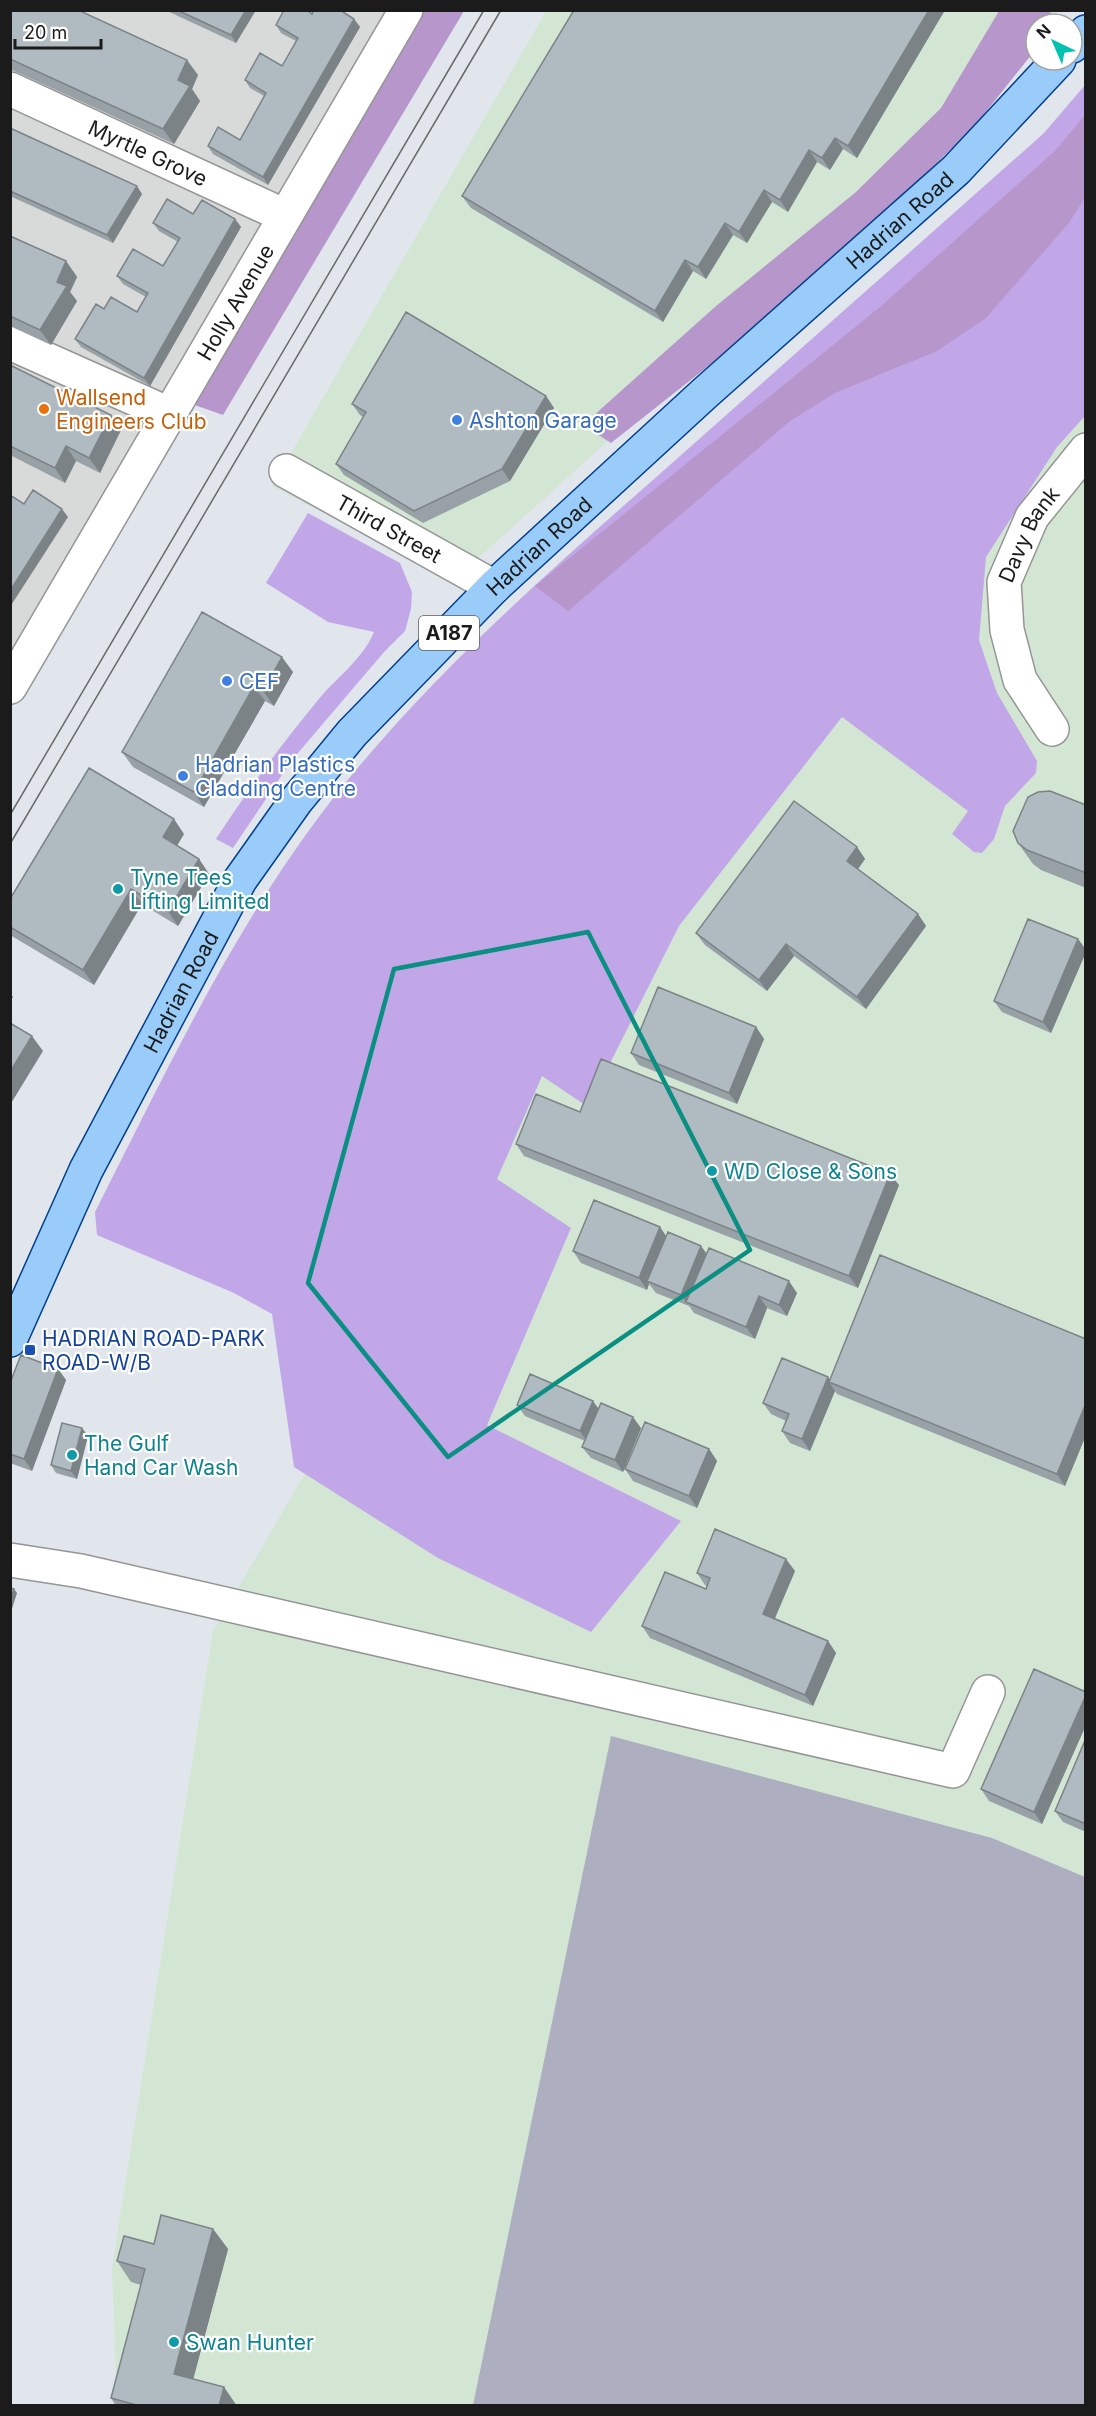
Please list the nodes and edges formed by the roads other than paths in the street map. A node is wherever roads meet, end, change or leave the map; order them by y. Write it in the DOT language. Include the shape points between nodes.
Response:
graph roads {
  1 [pos="399,13"];
  2 [pos="1048,72"];
  3 [pos="10,89"];
  4 [pos="285,216"];
  5 [pos="10,343"];
  6 [pos="169,414"];
  7 [pos="1086,450"];
  8 [pos="286,471"];
  9 [pos="494,587"];
  10 [pos="10,687"];
  11 [pos="1052,729"];
  12 [pos="10,1340"];
  13 [pos="10,1560"];
  14 [pos="988,1692"];
  1 -- 4 [label="street, Holly Avenue"];
  2 -- 9 [label="main road, Hadrian Road / A187" via="956,170"];
  3 -- 4 [label="street, Myrtle Grove"];
  4 -- 6 [label="street, Holly Avenue"];
  5 -- 6 [label="street"];
  6 -- 10 [label="street, Holly Avenue"];
  7 -- 11 [label="street, Davy Bank" via="1032,517 1004,582 1007,630 1020,680"];
  8 -- 9 [label="street, Third Street"];
  9 -- 12 [label="main road, Hadrian Road / A187" via="352,733 296,801 240,880 86,1170"];
  13 -- 14 [label="street" via="81,1571 953,1771"];
}
